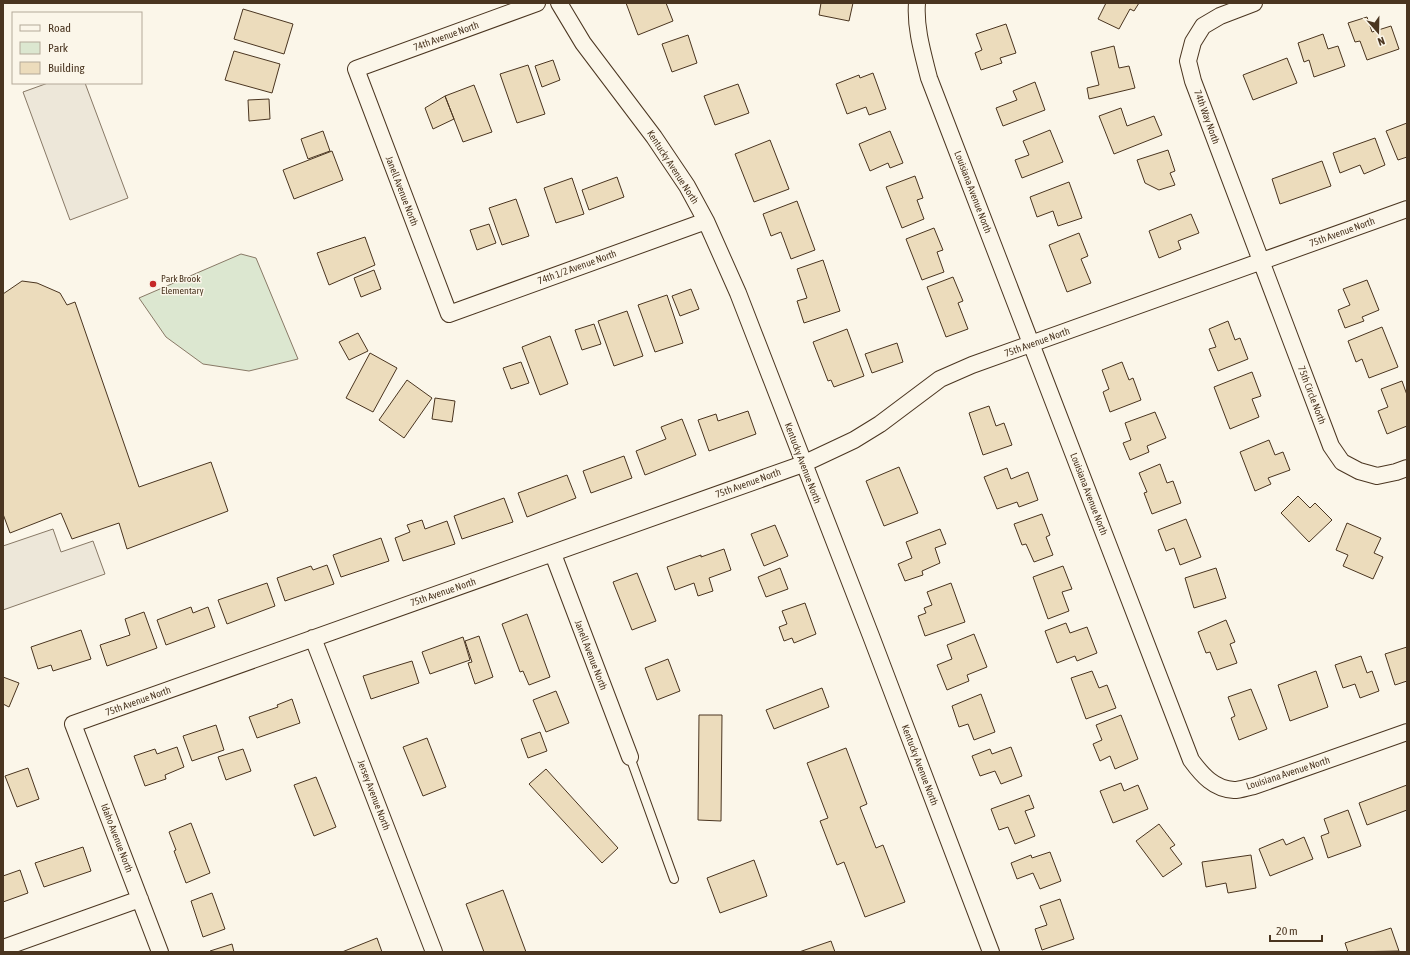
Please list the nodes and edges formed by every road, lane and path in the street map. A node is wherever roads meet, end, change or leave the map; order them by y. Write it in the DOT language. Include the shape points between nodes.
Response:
graph roads {
  1 [pos="537,3"];
  2 [pos="559,3"];
  3 [pos="917,3"];
  4 [pos="1254,3"];
  5 [pos="356,69"];
  6 [pos="1407,209"];
  7 [pos="706,221"];
  8 [pos="1261,262"];
  9 [pos="449,314"];
  10 [pos="1031,344"];
  11 [pos="803,464"];
  12 [pos="1407,468"];
  13 [pos="553,554"];
  14 [pos="314,638"];
  15 [pos="73,724"];
  16 [pos="1407,732"];
  17 [pos="630,757"];
  18 [pos="674,879"];
  19 [pos="140,899"];
  20 [pos="3,948"];
  21 [pos="160,952"];
  22 [pos="434,952"];
  23 [pos="991,952"];
  1 -- 5 [label="street, 74th Avenue North"];
  2 -- 7 [label="street, Kentucky Avenue North" via="583,43 654,137 687,186"];
  3 -- 10 [label="street, Louisiana Avenue North" via="920,45 929,78"];
  4 -- 8 [label="street, 74th Way North" via="1220,16 1203,26 1192,42 1188,61 1193,81"];
  5 -- 9 [label="street, Janell Avenue North"];
  6 -- 8 [label="street, 75th Avenue North"];
  7 -- 9 [label="street, 74th 1/2 Avenue North"];
  7 -- 11 [label="street, Kentucky Avenue North" via="738,293"];
  8 -- 10 [label="street, 75th Avenue North"];
  8 -- 12 [label="street, 75th Circle North" via="1331,446 1342,462 1359,472 1377,476"];
  10 -- 11 [label="street, 75th Avenue North" via="940,379 880,424 854,440"];
  10 -- 16 [label="street, Louisiana Avenue North" via="1191,760 1201,775 1217,786 1235,790 1254,786"];
  11 -- 13 [label="street, 75th Avenue North"];
  11 -- 23 [label="street, Kentucky Avenue North"];
  13 -- 14 [label="street, 75th Avenue North"];
  13 -- 17 [label="street, Janell Avenue North"];
  14 -- 15 [label="street, 75th Avenue North"];
  14 -- 22 [label="street, Jersey Avenue North"];
  15 -- 19 [label="street, Idaho Avenue North"];
  17 -- 18 [label="lane"];
  19 -- 20 [label="street"];
  19 -- 21 [label="street, Idaho Avenue North"];
}
